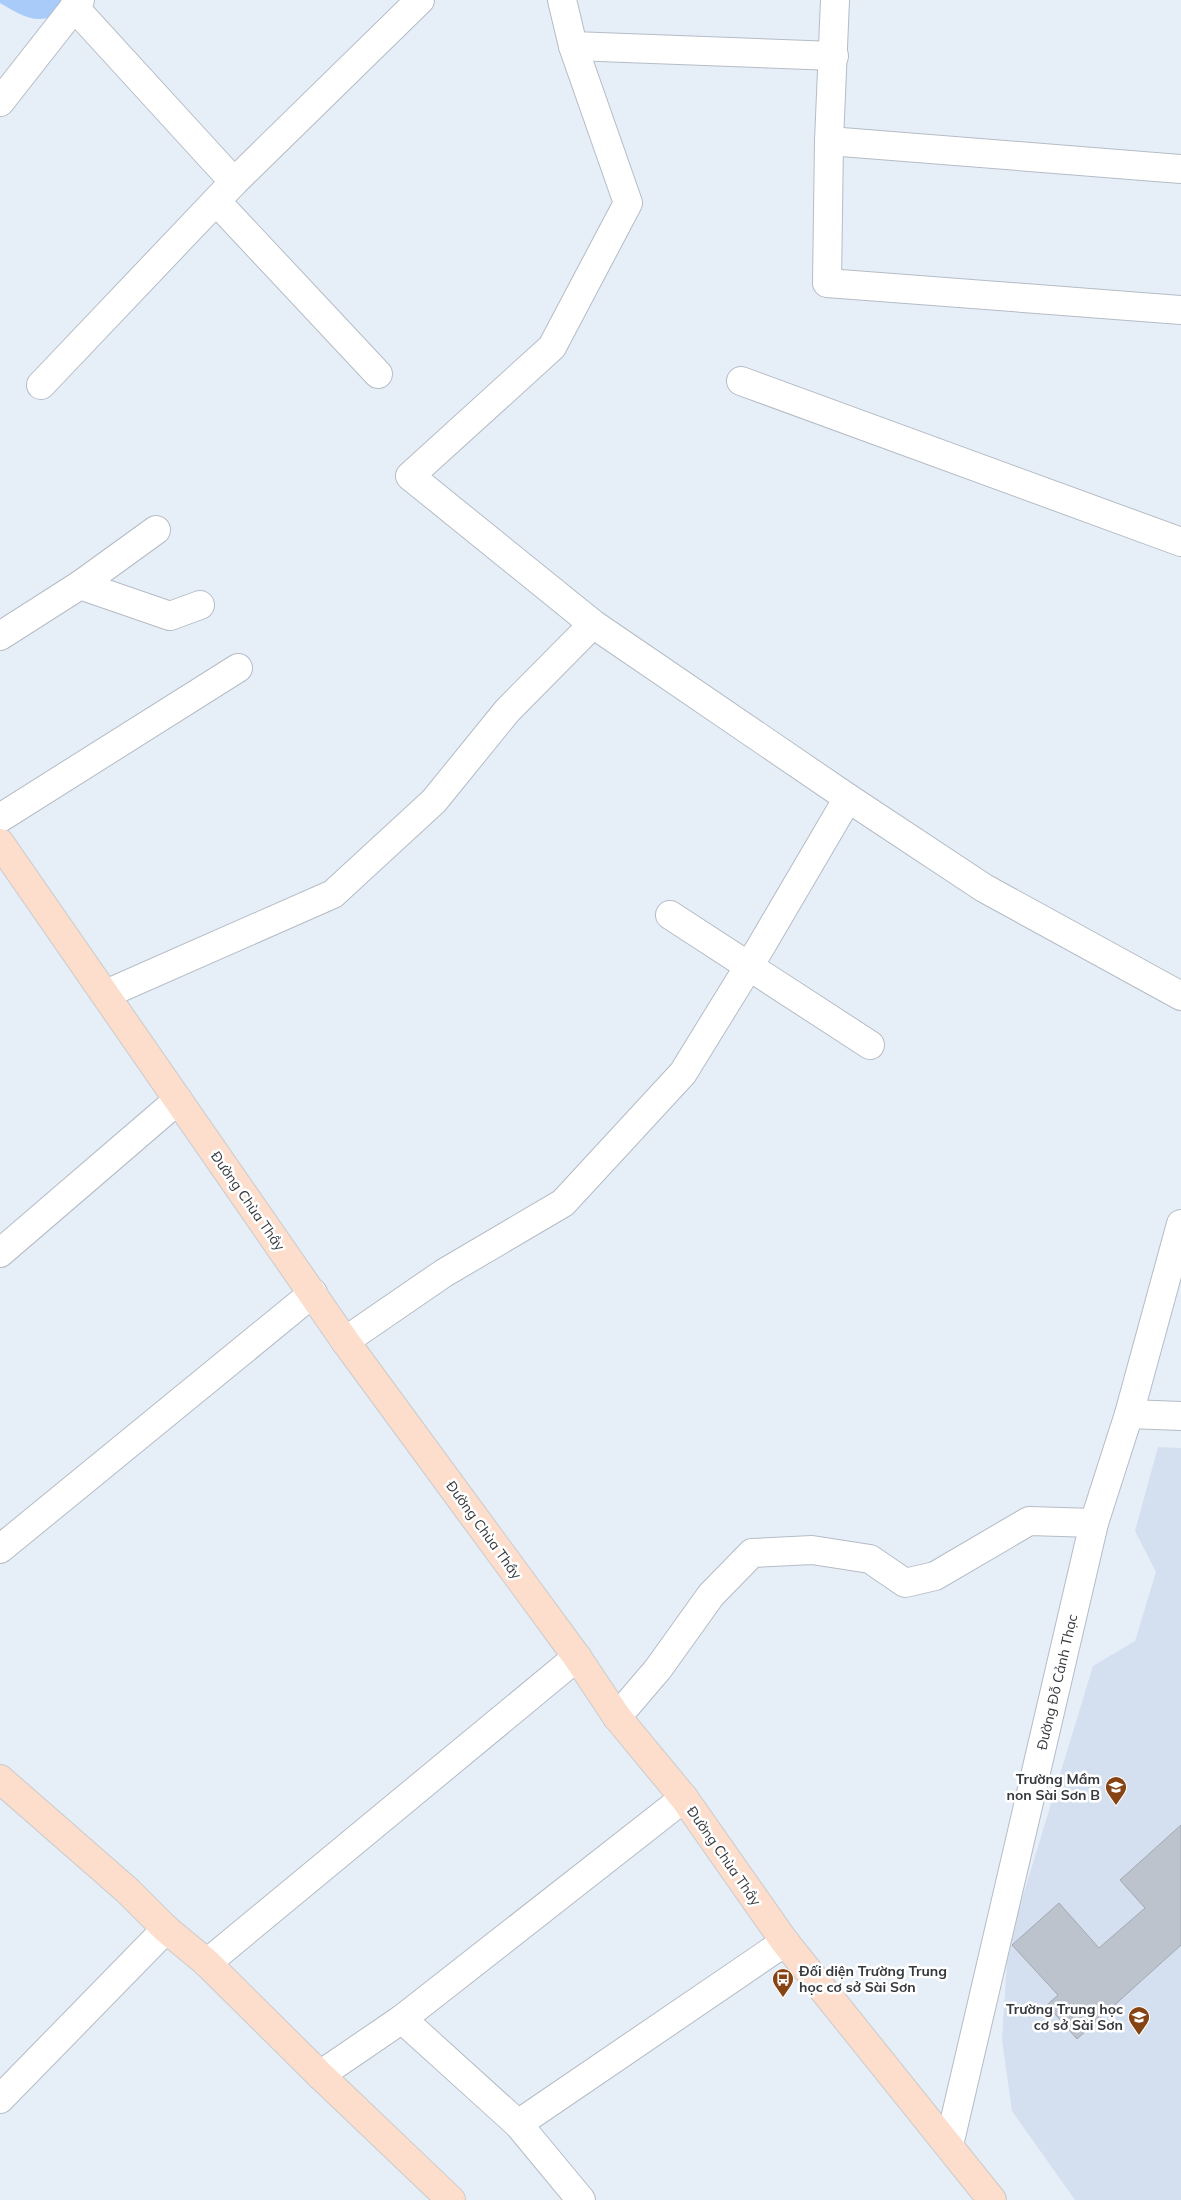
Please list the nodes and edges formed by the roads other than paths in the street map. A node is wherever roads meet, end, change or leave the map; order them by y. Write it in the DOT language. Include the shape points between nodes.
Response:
graph roads {
  1 [pos="420,0"];
  2 [pos="562,0"];
  3 [pos="835,0"];
  4 [pos="77,3"];
  5 [pos="572,46"];
  6 [pos="834,56"];
  7 [pos="0,102"];
  8 [pos="829,141"];
  9 [pos="1181,169"];
  10 [pos="225,191"];
  11 [pos="1181,310"];
  12 [pos="378,374"];
  13 [pos="741,381"];
  14 [pos="41,385"];
  15 [pos="156,530"];
  16 [pos="1181,542"];
  17 [pos="80,585"];
  18 [pos="200,605"];
  19 [pos="593,624"];
  20 [pos="0,636"];
  21 [pos="238,668"];
  22 [pos="848,798"];
  23 [pos="0,818"];
  24 [pos="0,843"];
  25 [pos="670,915"];
  26 [pos="748,967"];
  27 [pos="106,994"];
  28 [pos="1181,996"];
  29 [pos="870,1045"];
  30 [pos="178,1100"];
  31 [pos="1181,1224"];
  32 [pos="0,1253"];
  33 [pos="313,1293"];
  34 [pos="345,1341"];
  35 [pos="1130,1414"];
  36 [pos="1181,1416"];
  37 [pos="1094,1523"];
  38 [pos="0,1549"];
  39 [pos="577,1657"];
  40 [pos="617,1717"];
  41 [pos="0,1779"];
  42 [pos="684,1798"];
  43 [pos="166,1929"];
  44 [pos="785,1942"];
  45 [pos="207,1963"];
  46 [pos="402,2019"];
  47 [pos="320,2075"];
  48 [pos="0,2099"];
  49 [pos="518,2124"];
  50 [pos="949,2145"];
  51 [pos="451,2200"];
  52 [pos="581,2200"];
  53 [pos="992,2200"];
  1 -- 10 [label="street"];
  2 -- 5 [label="street"];
  3 -- 6 [label="street"];
  4 -- 7 [label="street"];
  4 -- 10 [label="street"];
  5 -- 6 [label="street"];
  5 -- 19 [label="street" via="628,204 552,347 410,476"];
  6 -- 8 [label="street"];
  8 -- 9 [label="street"];
  8 -- 11 [label="street" via="827,283"];
  10 -- 12 [label="street"];
  10 -- 14 [label="street"];
  13 -- 16 [label="street"];
  15 -- 17 [label="street"];
  17 -- 18 [label="street" via="170,616"];
  17 -- 20 [label="street"];
  19 -- 22 [label="street"];
  19 -- 27 [label="street" via="507,711 434,801 333,894"];
  21 -- 23 [label="street"];
  22 -- 26 [label="street"];
  22 -- 28 [label="street" via="984,888"];
  24 -- 27 [label="main road, Đường Chùa Thầy"];
  25 -- 26 [label="street"];
  26 -- 29 [label="street"];
  26 -- 34 [label="street" via="683,1073 563,1203 444,1273"];
  27 -- 30 [label="main road, Đường Chùa Thầy"];
  30 -- 32 [label="street"];
  30 -- 33 [label="main road, Đường Chùa Thầy"];
  31 -- 35 [label="street, Đường Đỗ Cảnh Thạc"];
  33 -- 34 [label="main road, Đường Chùa Thầy"];
  33 -- 38 [label="street"];
  34 -- 39 [label="main road, Đường Chùa Thầy"];
  35 -- 36 [label="street"];
  35 -- 37 [label="street, Đường Đỗ Cảnh Thạc"];
  37 -- 40 [label="street" via="1029,1521 935,1576 905,1583 870,1559 812,1550 752,1553 711,1595 658,1669"];
  37 -- 50 [label="street, Đường Đỗ Cảnh Thạc"];
  39 -- 40 [label="main road, Đường Chùa Thầy"];
  39 -- 45 [label="street"];
  40 -- 42 [label="main road, Đường Chùa Thầy"];
  41 -- 43 [label="main road" via="128,1891"];
  42 -- 44 [label="main road, Đường Chùa Thầy"];
  42 -- 46 [label="street"];
  43 -- 45 [label="main road"];
  43 -- 48 [label="street"];
  44 -- 49 [label="street"];
  44 -- 50 [label="main road, Đường Chùa Thầy"];
  45 -- 47 [label="main road"];
  46 -- 47 [label="street"];
  46 -- 49 [label="street"];
  47 -- 51 [label="main road"];
  49 -- 52 [label="street"];
  50 -- 53 [label="main road, Đường Chùa Thầy"];
}
